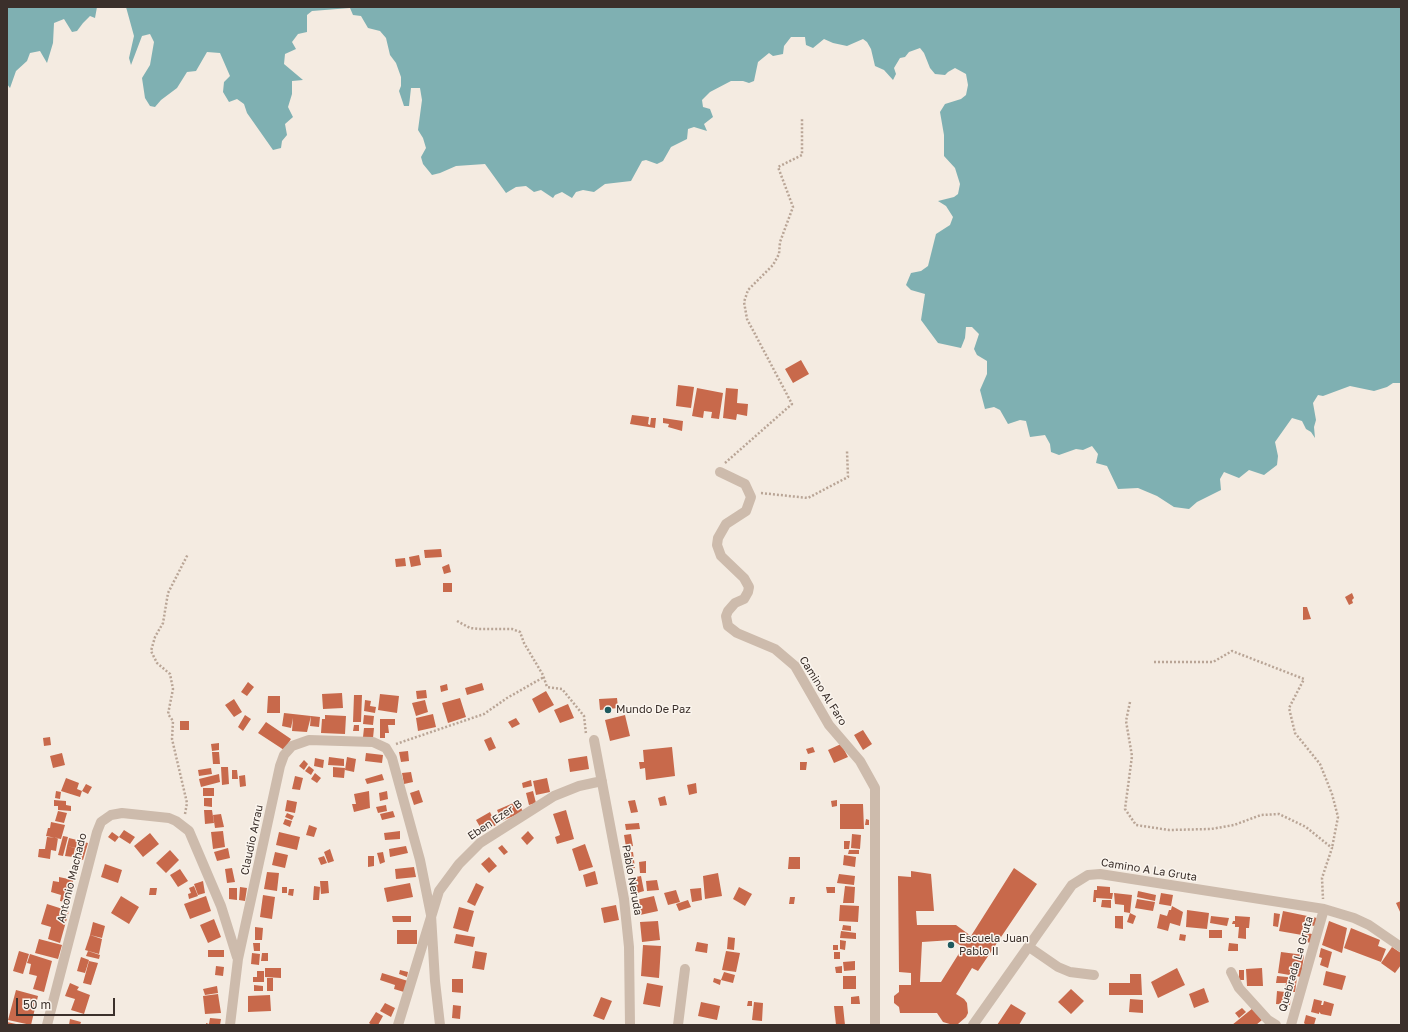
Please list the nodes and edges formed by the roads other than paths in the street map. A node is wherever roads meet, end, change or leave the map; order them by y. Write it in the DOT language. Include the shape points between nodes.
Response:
graph roads {
  1 [pos="720,472"];
  2 [pos="594,740"];
  3 [pos="386,748"];
  4 [pos="602,781"];
  5 [pos="1324,909"];
  6 [pos="431,915"];
  7 [pos="1029,947"];
  8 [pos="1401,947"];
  9 [pos="238,959"];
  10 [pos="685,969"];
  11 [pos="1231,972"];
  12 [pos="1094,975"];
  13 [pos="47,1025"];
  14 [pos="230,1025"];
  15 [pos="398,1025"];
  16 [pos="440,1025"];
  17 [pos="630,1025"];
  18 [pos="678,1025"];
  19 [pos="875,1025"];
  20 [pos="973,1025"];
  21 [pos="1276,1025"];
  22 [pos="1292,1025"];
  1 -- 19 [label="street, Camino Al Faro" via="745,484 750,492 749,507 726,524 718,538 717,545 721,556 744,578 749,587 744,599 728,610 728,626 737,633 775,650 795,666 829,725 860,761 875,788"];
  2 -- 4 [label="street, Pablo Neruda"];
  3 -- 6 [label="street, Eben Ezer B" via="392,758 418,853"];
  3 -- 9 [label="street, Claudio Arrau" via="373,742 309,740 298,743 284,755"];
  4 -- 6 [label="street, Eben Ezer B" via="579,786 554,796 480,843 458,864 439,891"];
  4 -- 17 [label="street, Pablo Neruda" via="627,923"];
  5 -- 7 [label="street, Camino A La Gruta" via="1094,874 1082,877 1072,885"];
  5 -- 8 [label="street" via="1354,918"];
  5 -- 22 [label="street, Quebrada La Gruta"];
  6 -- 15 [label="street, Eben Ezer B"];
  6 -- 16 [label="street, Eben Ezer B" via="434,981"];
  7 -- 12 [label="street" via="1058,967 1070,972"];
  7 -- 20 [label="street, Camino A La Gruta"];
  9 -- 13 [label="street, Antonio Machado" via="221,906 193,838 183,826 168,818 122,813 111,815 102,822 96,832"];
  9 -- 14 [label="street, Claudio Arrau"];
  10 -- 18 [label="street"];
  11 -- 21 [label="street, Quebrada La Gruta" via="1239,988 1268,1020"];
}
